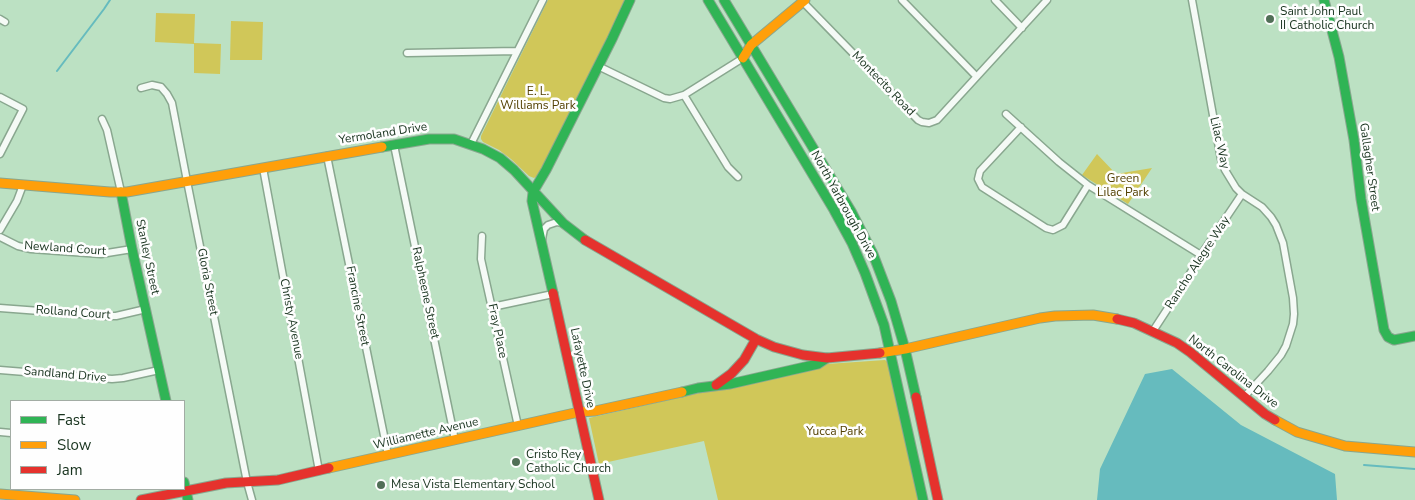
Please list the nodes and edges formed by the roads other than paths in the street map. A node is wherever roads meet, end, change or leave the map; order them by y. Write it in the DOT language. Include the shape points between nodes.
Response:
graph roads {
  1 [pos="543,0"];
  2 [pos="630,0"];
  3 [pos="708,0"];
  4 [pos="724,0"];
  5 [pos="902,0"];
  6 [pos="995,0"];
  7 [pos="1047,0"];
  8 [pos="1192,0"];
  9 [pos="1324,0"];
  10 [pos="804,1"];
  11 [pos="1022,28"];
  12 [pos="751,45"];
  13 [pos="516,51"];
  14 [pos="407,53"];
  15 [pos="743,58"];
  16 [pos="598,66"];
  17 [pos="976,76"];
  18 [pos="141,88"];
  19 [pos="684,94"];
  20 [pos="0,97"];
  21 [pos="1006,114"];
  22 [pos="102,119"];
  23 [pos="1022,128"];
  24 [pos="471,144"];
  25 [pos="394,145"];
  26 [pos="0,154"];
  27 [pos="327,156"];
  28 [pos="263,168"];
  29 [pos="738,178"];
  30 [pos="186,181"];
  31 [pos="0,183"];
  32 [pos="22,185"];
  33 [pos="1088,185"];
  34 [pos="121,192"];
  35 [pos="533,192"];
  36 [pos="1242,194"];
  37 [pos="562,223"];
  38 [pos="0,230"];
  39 [pos="482,236"];
  40 [pos="0,237"];
  41 [pos="542,241"];
  42 [pos="132,249"];
  43 [pos="1201,255"];
  44 [pos="874,258"];
  45 [pos="862,264"];
  46 [pos="554,294"];
  47 [pos="0,308"];
  48 [pos="492,308"];
  49 [pos="146,309"];
  50 [pos="1153,331"];
  51 [pos="1415,336"];
  52 [pos="756,339"];
  53 [pos="905,349"];
  54 [pos="890,352"];
  55 [pos="827,358"];
  56 [pos="0,370"];
  57 [pos="159,370"];
  58 [pos="716,385"];
  59 [pos="1244,397"];
  60 [pos="166,400"];
  61 [pos="579,412"];
  62 [pos="518,426"];
  63 [pos="456,440"];
  64 [pos="1415,452"];
  65 [pos="388,455"];
  66 [pos="319,471"];
  67 [pos="247,482"];
  68 [pos="186,491"];
  69 [pos="1,496"];
  70 [pos="75,500"];
  71 [pos="141,500"];
  72 [pos="252,500"];
  73 [pos="599,500"];
  74 [pos="923,500"];
  75 [pos="938,500"];
  1 -- 13 [label="street"];
  2 -- 16 [label="street"];
  3 -- 15 [label="street, North Yarbrough Drive"];
  4 -- 12 [label="street, North Yarbrough Drive"];
  5 -- 17 [label="street"];
  6 -- 11 [label="street"];
  7 -- 11 [label="street, Montecito Road"];
  8 -- 36 [label="street, Lilac Way" via="1221,159 1230,181"];
  9 -- 51 [label="street, Gallagher Street" via="1339,58 1384,330 1388,337 1398,340"];
  10 -- 12 [label="street"];
  10 -- 17 [label="street, Montecito Road" via="922,122 937,120"];
  11 -- 17 [label="street, Montecito Road"];
  12 -- 15 [label="street"];
  12 -- 44 [label="street, North Yarbrough Drive" via="852,211"];
  13 -- 14 [label="street"];
  13 -- 24 [label="street"];
  15 -- 19 [label="street"];
  15 -- 45 [label="street, North Yarbrough Drive" via="834,210"];
  16 -- 19 [label="street" via="664,98 674,99"];
  16 -- 35 [label="street"];
  18 -- 30 [label="street, Gloria Street" via="156,86 170,98"];
  19 -- 29 [label="street" via="728,168"];
  20 -- 26 [label="street" via="23,109"];
  21 -- 23 [label="street"];
  22 -- 34 [label="street, Stanley Street"];
  23 -- 33 [label="street"];
  23 -- 33 [label="street" via="980,171 978,179 984,189 1053,230 1063,225"];
  24 -- 25 [label="street, Yermoland Drive" via="428,138"];
  24 -- 35 [label="street, Yermoland Drive" via="500,158"];
  25 -- 27 [label="street, Yermoland Drive"];
  25 -- 63 [label="street, Ralpheene Street"];
  27 -- 28 [label="street, Yermoland Drive"];
  27 -- 65 [label="street, Francine Street"];
  28 -- 30 [label="street, Yermoland Drive"];
  28 -- 66 [label="street, Christy Avenue"];
  30 -- 34 [label="street, Yermoland Drive"];
  30 -- 67 [label="street, Gloria Street"];
  31 -- 32 [label="street, Yermoland Drive"];
  32 -- 34 [label="street, Yermoland Drive"];
  32 -- 38 [label="street" via="17,201"];
  33 -- 43 [label="street"];
  34 -- 42 [label="street, Stanley Street"];
  35 -- 37 [label="street, Yermoland Drive"];
  35 -- 41 [label="street, Lafayette Drive" via="532,201"];
  36 -- 43 [label="street, Rancho Alegre Way"];
  36 -- 59 [label="street, Lilac Way" via="1265,211 1280,234 1294,314 1290,336 1281,355"];
  37 -- 41 [label="street" via="546,226"];
  37 -- 52 [label="street, Yermoland Drive" via="598,249"];
  39 -- 48 [label="street, Fray Place" via="481,259"];
  40 -- 42 [label="street, Newland Court" via="31,249 101,254"];
  41 -- 46 [label="street, Lafayette Drive"];
  42 -- 49 [label="street, Stanley Street"];
  43 -- 50 [label="street, Rancho Alegre Way"];
  44 -- 45 [label="street"];
  44 -- 53 [label="street, North Yarbrough Drive"];
  45 -- 54 [label="street, North Yarbrough Drive" via="880,310"];
  46 -- 48 [label="street"];
  46 -- 61 [label="street, Lafayette Drive"];
  47 -- 49 [label="street, Rolland Court" via="106,316"];
  48 -- 62 [label="street, Fray Place"];
  49 -- 57 [label="street, Stanley Street"];
  50 -- 53 [label="street, North Carolina Drive" via="1117,319 1055,316"];
  50 -- 59 [label="street, North Carolina Drive" via="1190,352"];
  52 -- 55 [label="street, Yermoland Drive" via="792,352"];
  52 -- 58 [label="street, Williamette Avenue" via="744,360"];
  53 -- 54 [label="street, North Carolina Drive"];
  53 -- 75 [label="street, North Yarbrough Drive"];
  54 -- 55 [label="street, Williamette Avenue"];
  54 -- 74 [label="street, North Yarbrough Drive"];
  55 -- 58 [label="street, Williamette Avenue" via="818,364"];
  56 -- 57 [label="street, Sandland Drive" via="112,379"];
  57 -- 60 [label="street, Stanley Street"];
  58 -- 61 [label="street, Williamette Avenue"];
  59 -- 64 [label="street, North Carolina Drive" via="1281,424 1313,438 1345,446"];
  61 -- 62 [label="street, Williamette Avenue"];
  61 -- 73 [label="street, Lafayette Drive"];
  62 -- 63 [label="street, Williamette Avenue"];
  63 -- 65 [label="street, Williamette Avenue"];
  65 -- 66 [label="street, Williamette Avenue"];
  66 -- 67 [label="street, Williamette Avenue" via="278,480"];
  67 -- 68 [label="street, Williamette Avenue"];
  67 -- 72 [label="street, Gloria Street"];
  68 -- 71 [label="street, Williamette Avenue"];
  69 -- 70 [label="street"];
}
